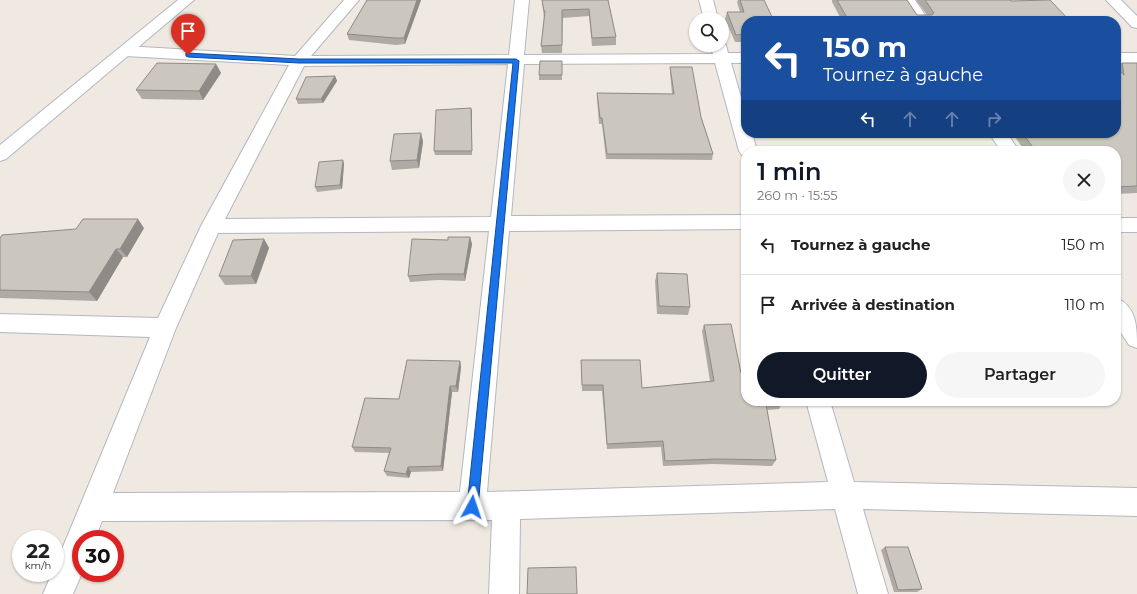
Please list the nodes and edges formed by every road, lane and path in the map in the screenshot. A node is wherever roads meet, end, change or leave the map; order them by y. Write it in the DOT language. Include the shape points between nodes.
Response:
graph roads {
  1 [pos="187,0"];
  2 [pos="352,0"];
  3 [pos="522,0"];
  4 [pos="706,0"];
  5 [pos="908,0"];
  6 [pos="1113,0"];
  7 [pos="709,12"];
  8 [pos="919,16"];
  9 [pos="1137,24"];
  10 [pos="125,51"];
  11 [pos="700,52"];
  12 [pos="720,52"];
  13 [pos="724,52"];
  14 [pos="741,57"];
  15 [pos="1121,58"];
  16 [pos="1137,58"];
  17 [pos="299,61"];
  18 [pos="516,61"];
  19 [pos="741,126"];
  20 [pos="0,155"];
  21 [pos="741,222"];
  22 [pos="500,224"];
  23 [pos="1121,225"];
  24 [pos="1137,225"];
  25 [pos="211,226"];
  26 [pos="1121,314"];
  27 [pos="0,323"];
  28 [pos="165,328"];
  29 [pos="1137,338"];
  30 [pos="819,406"];
  31 [pos="845,495"];
  32 [pos="1137,502"];
  33 [pos="506,506"];
  34 [pos="472,507"];
  35 [pos="94,508"];
  36 [pos="85,530"];
  37 [pos="72,561"];
  38 [pos="58,594"];
  39 [pos="504,594"];
  40 [pos="873,594"];
  1 -- 10 [label="street"];
  2 -- 17 [label="street"];
  3 -- 18 [label="street"];
  4 -- 7 [label="street"];
  5 -- 8 [label="street"];
  6 -- 9 [label="street"];
  10 -- 17 [label="street"];
  10 -- 20 [label="street"];
  11 -- 18 [label="street"];
  12 -- 19 [label="street"];
  13 -- 14 [label="street"];
  15 -- 16 [label="street"];
  17 -- 18 [label="street"];
  17 -- 25 [label="street"];
  18 -- 22 [label="street"];
  21 -- 22 [label="street"];
  22 -- 25 [label="street"];
  22 -- 34 [label="street"];
  23 -- 24 [label="street"];
  25 -- 28 [label="street"];
  26 -- 29 [label="street"];
  27 -- 28 [label="street"];
  28 -- 35 [label="street"];
  30 -- 31 [label="street"];
  31 -- 32 [label="street"];
  31 -- 33 [label="street"];
  31 -- 40 [label="street"];
  33 -- 34 [label="street"];
  33 -- 39 [label="street"];
  34 -- 35 [label="street"];
  35 -- 36 [label="street"];
  37 -- 38 [label="street"];
}
